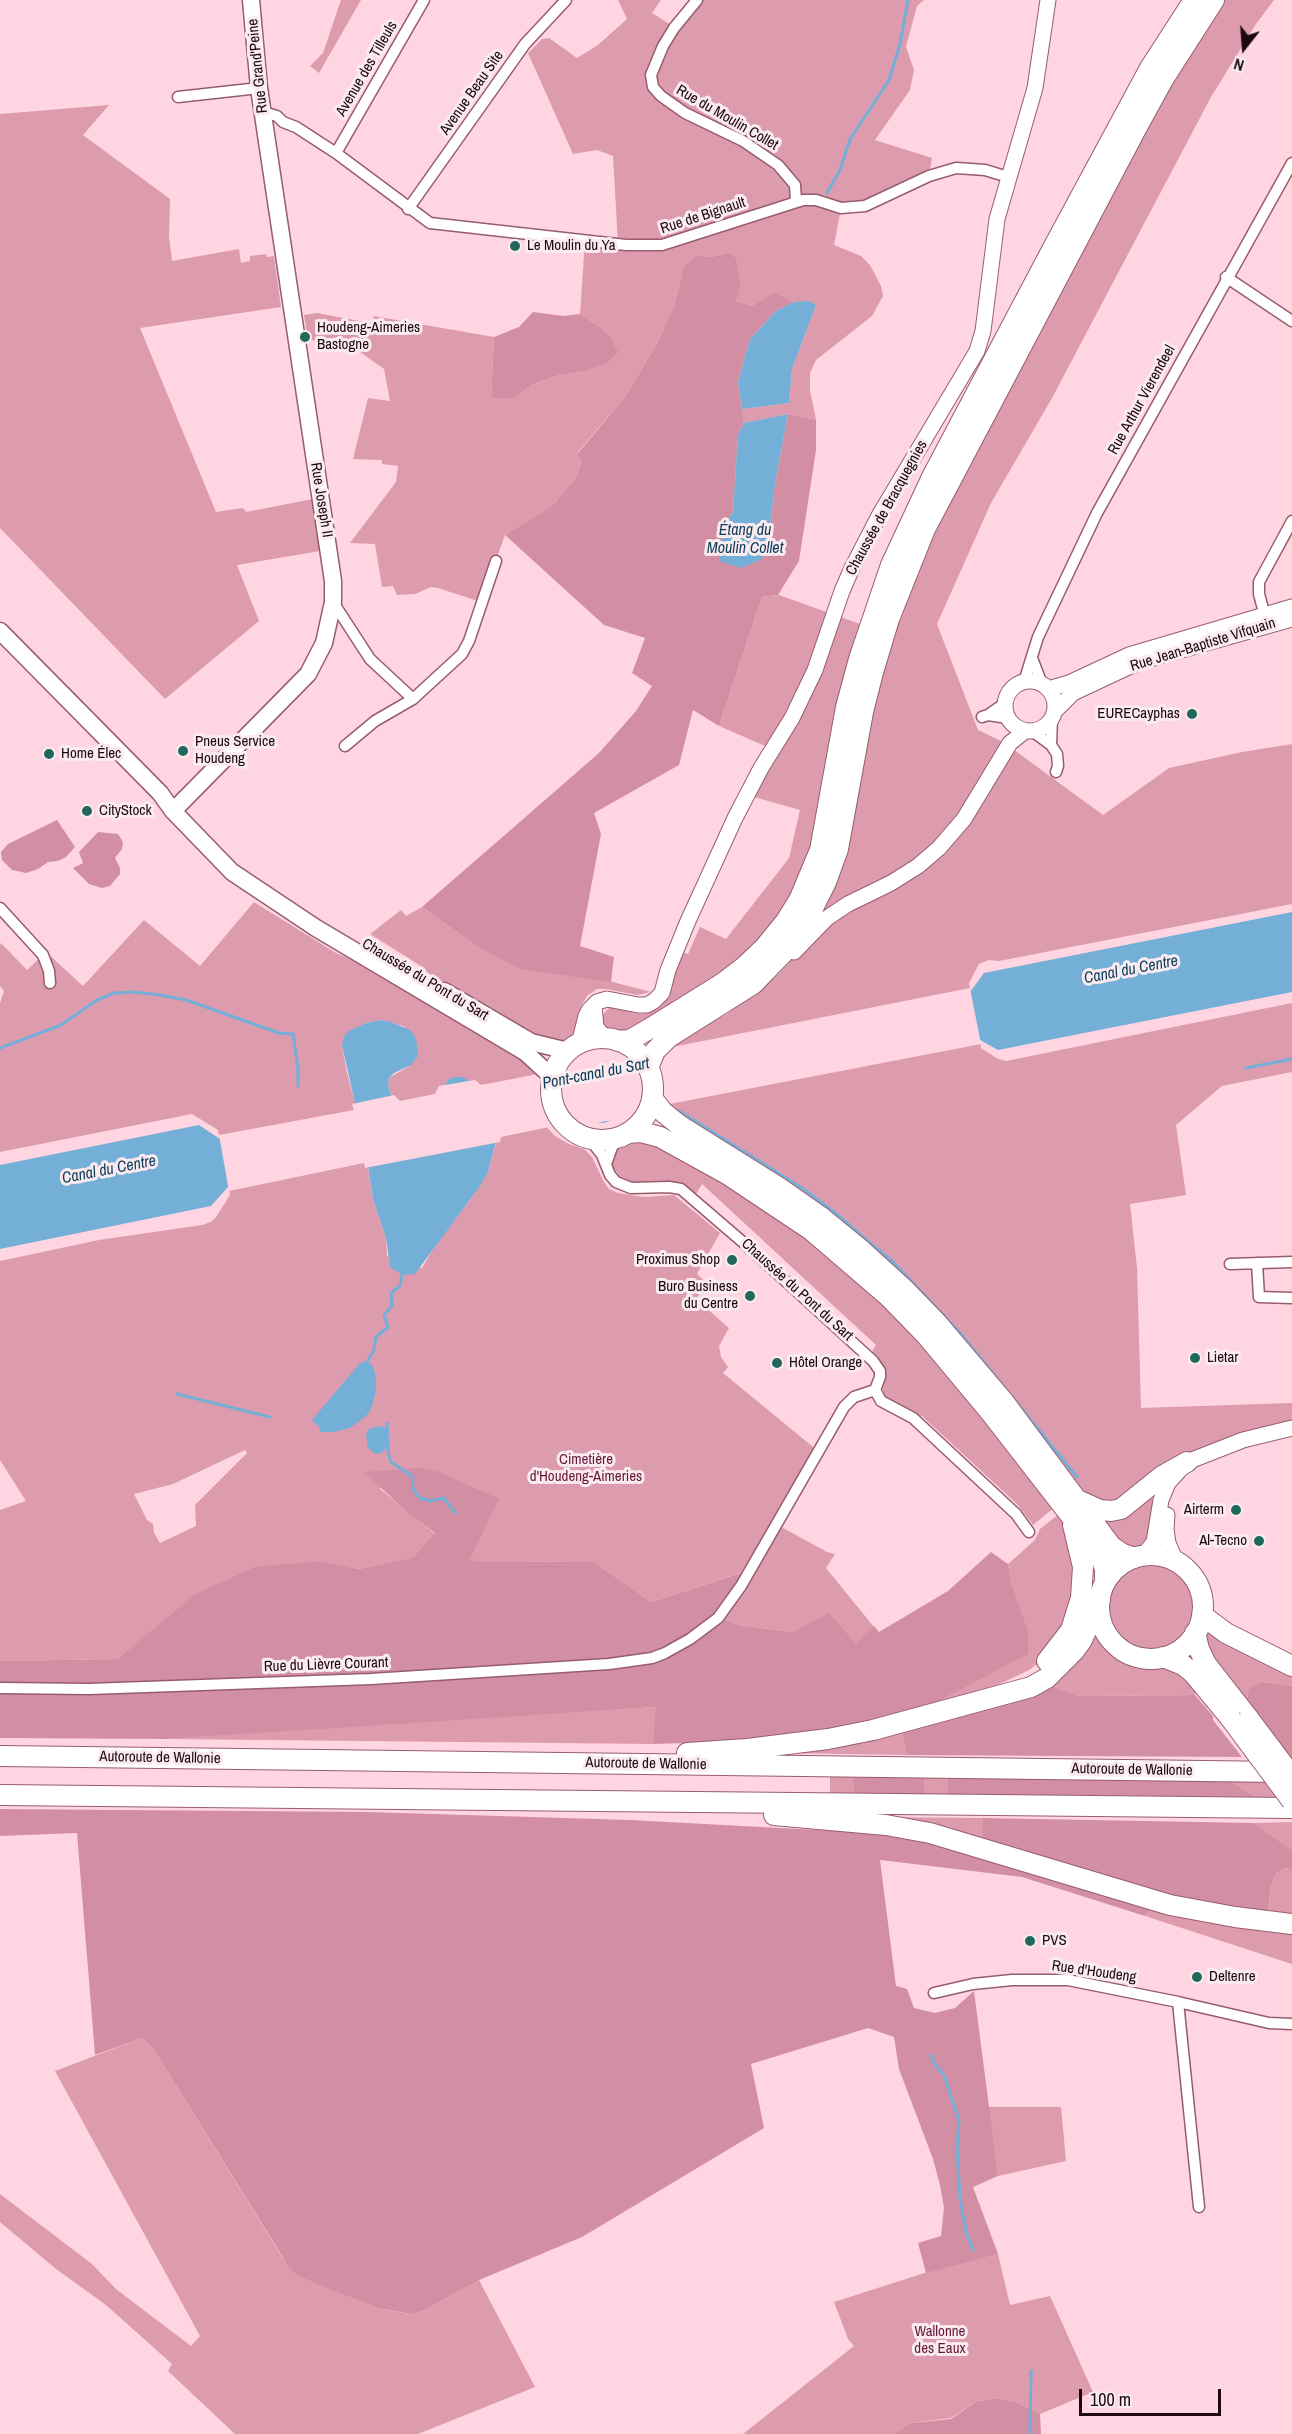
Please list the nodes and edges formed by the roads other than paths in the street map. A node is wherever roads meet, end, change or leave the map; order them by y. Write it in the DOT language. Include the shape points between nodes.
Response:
graph roads {
  1 [pos="252,0"];
  2 [pos="424,0"];
  3 [pos="566,0"];
  4 [pos="697,0"];
  5 [pos="1048,0"];
  6 [pos="1194,0"];
  7 [pos="1214,0"];
  8 [pos="259,88"];
  9 [pos="178,97"];
  10 [pos="263,111"];
  11 [pos="283,122"];
  12 [pos="266,132"];
  13 [pos="336,153"];
  14 [pos="1292,164"];
  15 [pos="1008,177"];
  16 [pos="796,201"];
  17 [pos="408,209"];
  18 [pos="1226,277"];
  19 [pos="1292,321"];
  20 [pos="1292,521"];
  21 [pos="496,561"];
  22 [pos="333,602"];
  23 [pos="1292,607"];
  24 [pos="1292,619"];
  25 [pos="1266,620"];
  26 [pos="0,631"];
  27 [pos="0,646"];
  28 [pos="1032,658"];
  29 [pos="1024,682"];
  30 [pos="1045,687"];
  31 [pos="413,699"];
  32 [pos="1006,710"];
  33 [pos="1053,715"];
  34 [pos="985,716"];
  35 [pos="1028,731"];
  36 [pos="1051,745"];
  37 [pos="345,746"];
  38 [pos="1056,772"];
  39 [pos="173,811"];
  40 [pos="282,904"];
  41 [pos="0,908"];
  42 [pos="50,983"];
  43 [pos="753,984"];
  44 [pos="594,1006"];
  45 [pos="611,1039"];
  46 [pos="574,1047"];
  47 [pos="648,1068"];
  48 [pos="552,1077"];
  49 [pos="652,1098"];
  50 [pos="624,1135"];
  51 [pos="589,1138"];
  52 [pos="606,1164"];
  53 [pos="1292,1262"];
  54 [pos="1257,1263"];
  55 [pos="1230,1264"];
  56 [pos="1292,1298"];
  57 [pos="875,1390"];
  58 [pos="1292,1428"];
  59 [pos="1292,1439"];
  60 [pos="1186,1462"];
  61 [pos="1076,1509"];
  62 [pos="1029,1532"];
  63 [pos="1138,1557"];
  64 [pos="1176,1562"];
  65 [pos="1102,1591"];
  66 [pos="1199,1624"];
  67 [pos="1163,1657"];
  68 [pos="1292,1666"];
  69 [pos="0,1688"];
  70 [pos="983,1700"];
  71 [pos="1240,1719"];
  72 [pos="0,1756"];
  73 [pos="633,1764"];
  74 [pos="1292,1774"];
  75 [pos="0,1795"];
  76 [pos="1292,1801"];
  77 [pos="720,1802"];
  78 [pos="1292,1808"];
  79 [pos="1292,1924"];
  80 [pos="934,1993"];
  81 [pos="1178,2002"];
  82 [pos="1292,2025"];
  83 [pos="1199,2207"];
  1 -- 8 [label="main road, Rue Grand'Peine"];
  2 -- 13 [label="street, Avenue des Tilleuls"];
  3 -- 17 [label="street, Avenue Beau Site" via="525,44"];
  4 -- 16 [label="street, Rue du Moulin Collet" via="663,46 651,75 653,87 685,113 743,141 778,165 795,185"];
  5 -- 15 [label="street, Chaussée de Bracquegnies" via="1035,88"];
  6 -- 45 [label="highway" via="1150,68 1069,218 932,477 891,565 849,698 820,850 799,900 779,930 723,983 630,1040"];
  7 -- 43 [label="highway" via="1137,127 925,530 889,619 873,672 834,862 802,928"];
  8 -- 9 [label="street"];
  8 -- 10 [label="main road, Rue Grand'Peine"];
  10 -- 11 [label="street, Rue de Bignault"];
  10 -- 12 [label="main road, Rue Grand'Peine"];
  11 -- 12 [label="street" via="280,129"];
  11 -- 13 [label="street, Rue de Bignault"];
  12 -- 22 [label="main road, Rue Joseph II"];
  13 -- 17 [label="street, Rue de Bignault"];
  14 -- 18 [label="street, Rue Arthur Vierendeel"];
  15 -- 16 [label="street, Rue de Bignault" via="956,168 929,176 865,206 841,208 816,200"];
  15 -- 44 [label="street, Chaussée de Bracquegnies" via="997,219 977,351 852,568 815,670 735,818 688,921 662,993 647,1005 607,999"];
  16 -- 17 [label="street, Rue de Bignault" via="662,245 643,247 445,226 430,223"];
  18 -- 19 [label="street"];
  18 -- 28 [label="street, Rue Arthur Vierendeel" via="1097,513 1038,637"];
  20 -- 25 [label="street" via="1259,582"];
  21 -- 31 [label="street" via="462,654"];
  22 -- 31 [label="street" via="370,659"];
  22 -- 39 [label="main road, Rue Joseph II" via="324,643 308,674"];
  23 -- 25 [label="street, Rue Jean-Baptiste Vifquain"];
  24 -- 25 [label="street, Rue Jean-Baptiste Vifquain"];
  25 -- 30 [label="street, Rue Jean-Baptiste Vifquain" via="1129,655 1069,683"];
  25 -- 33 [label="street, Rue Jean-Baptiste Vifquain" via="1139,663 1073,693"];
  26 -- 39 [label="main road, Chaussée du Pont du Sart" via="160,793"];
  27 -- 39 [label="main road, Chaussée du Pont du Sart" via="154,799"];
  28 -- 29 [label="street, Rue Arthur Vierendeel"];
  28 -- 30 [label="street"];
  29 -- 30 [label="street, Rue Jean-Baptiste Vifquain"];
  29 -- 32 [label="street" via="1011,690"];
  30 -- 33 [label="street" via="1055,703"];
  31 -- 37 [label="street" via="375,721"];
  32 -- 34 [label="street"];
  32 -- 35 [label="street" via="1012,724"];
  33 -- 35 [label="street, Rue Jean-Baptiste Vifquain" via="1047,725"];
  33 -- 36 [label="street"];
  35 -- 36 [label="street"];
  35 -- 43 [label="street, Rue Jean-Baptiste Vifquain" via="1010,743 964,819 939,848 891,883 827,918 795,952"];
  36 -- 38 [label="street" via="1058,759"];
  39 -- 40 [label="main road, Chaussée du Pont du Sart" via="232,872"];
  40 -- 46 [label="main road, Chaussée du Pont du Sart" via="319,918 531,1042"];
  40 -- 48 [label="main road, Chaussée du Pont du Sart" via="525,1052"];
  41 -- 42 [label="street" via="43,955"];
  43 -- 47 [label="highway" via="669,1037 655,1051"];
  44 -- 45 [label="street" via="596,1027"];
  44 -- 46 [label="street"];
  45 -- 46 [label="highway"];
  45 -- 47 [label="highway" via="638,1054"];
  46 -- 48 [label="highway" via="558,1063"];
  47 -- 49 [label="highway"];
  48 -- 51 [label="highway" via="558,1115 571,1130"];
  49 -- 50 [label="highway" via="644,1118"];
  49 -- 61 [label="highway" via="679,1125 821,1217 905,1290 1004,1402"];
  50 -- 51 [label="highway"];
  50 -- 52 [label="street" via="612,1147"];
  50 -- 61 [label="highway" via="641,1132 660,1137 718,1168 770,1201 851,1262 926,1335"];
  51 -- 52 [label="street, Chaussée du Pont du Sart"];
  52 -- 57 [label="street, Chaussée du Pont du Sart" via="613,1178 625,1186 669,1187 689,1194 868,1355 880,1371"];
  53 -- 54 [label="street"];
  54 -- 55 [label="street"];
  54 -- 56 [label="street" via="1259,1297"];
  57 -- 62 [label="street" via="881,1401 913,1418 1016,1514"];
  57 -- 69 [label="street, Rue du Lièvre Courant" via="855,1396 844,1407 718,1618 684,1644 652,1658 563,1668 371,1679 89,1689"];
  58 -- 60 [label="street" via="1243,1440"];
  59 -- 64 [label="street" via="1209,1459 1178,1482 1166,1529"];
  60 -- 61 [label="highway" via="1121,1509"];
  60 -- 63 [label="street" via="1168,1483 1161,1500 1154,1542"];
  61 -- 63 [label="highway" via="1086,1513 1111,1546"];
  61 -- 65 [label="highway" via="1105,1569"];
  61 -- 70 [label="highway" via="1083,1584 1071,1630 1041,1667"];
  63 -- 64 [label="highway" via="1165,1557"];
  63 -- 65 [label="highway" via="1117,1568"];
  64 -- 66 [label="highway" via="1195,1580 1202,1597"];
  65 -- 67 [label="highway" via="1102,1625 1116,1645 1138,1657"];
  65 -- 70 [label="highway" via="1082,1640 1047,1678 1031,1687"];
  66 -- 67 [label="highway" via="1182,1649"];
  66 -- 68 [label="highway"];
  66 -- 71 [label="highway" via="1199,1649"];
  67 -- 71 [label="highway" via="1194,1673"];
  70 -- 73 [label="highway" via="873,1730 747,1749 666,1753"];
  71 -- 74 [label="highway, bridge"];
  71 -- 76 [label="highway, bridge"];
  72 -- 73 [label="highway, Autoroute de Wallonie"];
  73 -- 74 [label="highway, Autoroute de Wallonie"];
  75 -- 77 [label="highway"];
  77 -- 78 [label="highway"];
  77 -- 79 [label="highway" via="756,1814 886,1825 930,1833 1170,1905"];
  80 -- 81 [label="street, Rue d'Houdeng" via="973,1984 1052,1979"];
  81 -- 82 [label="street, Rue d'Houdeng"];
  81 -- 83 [label="street"];
}
